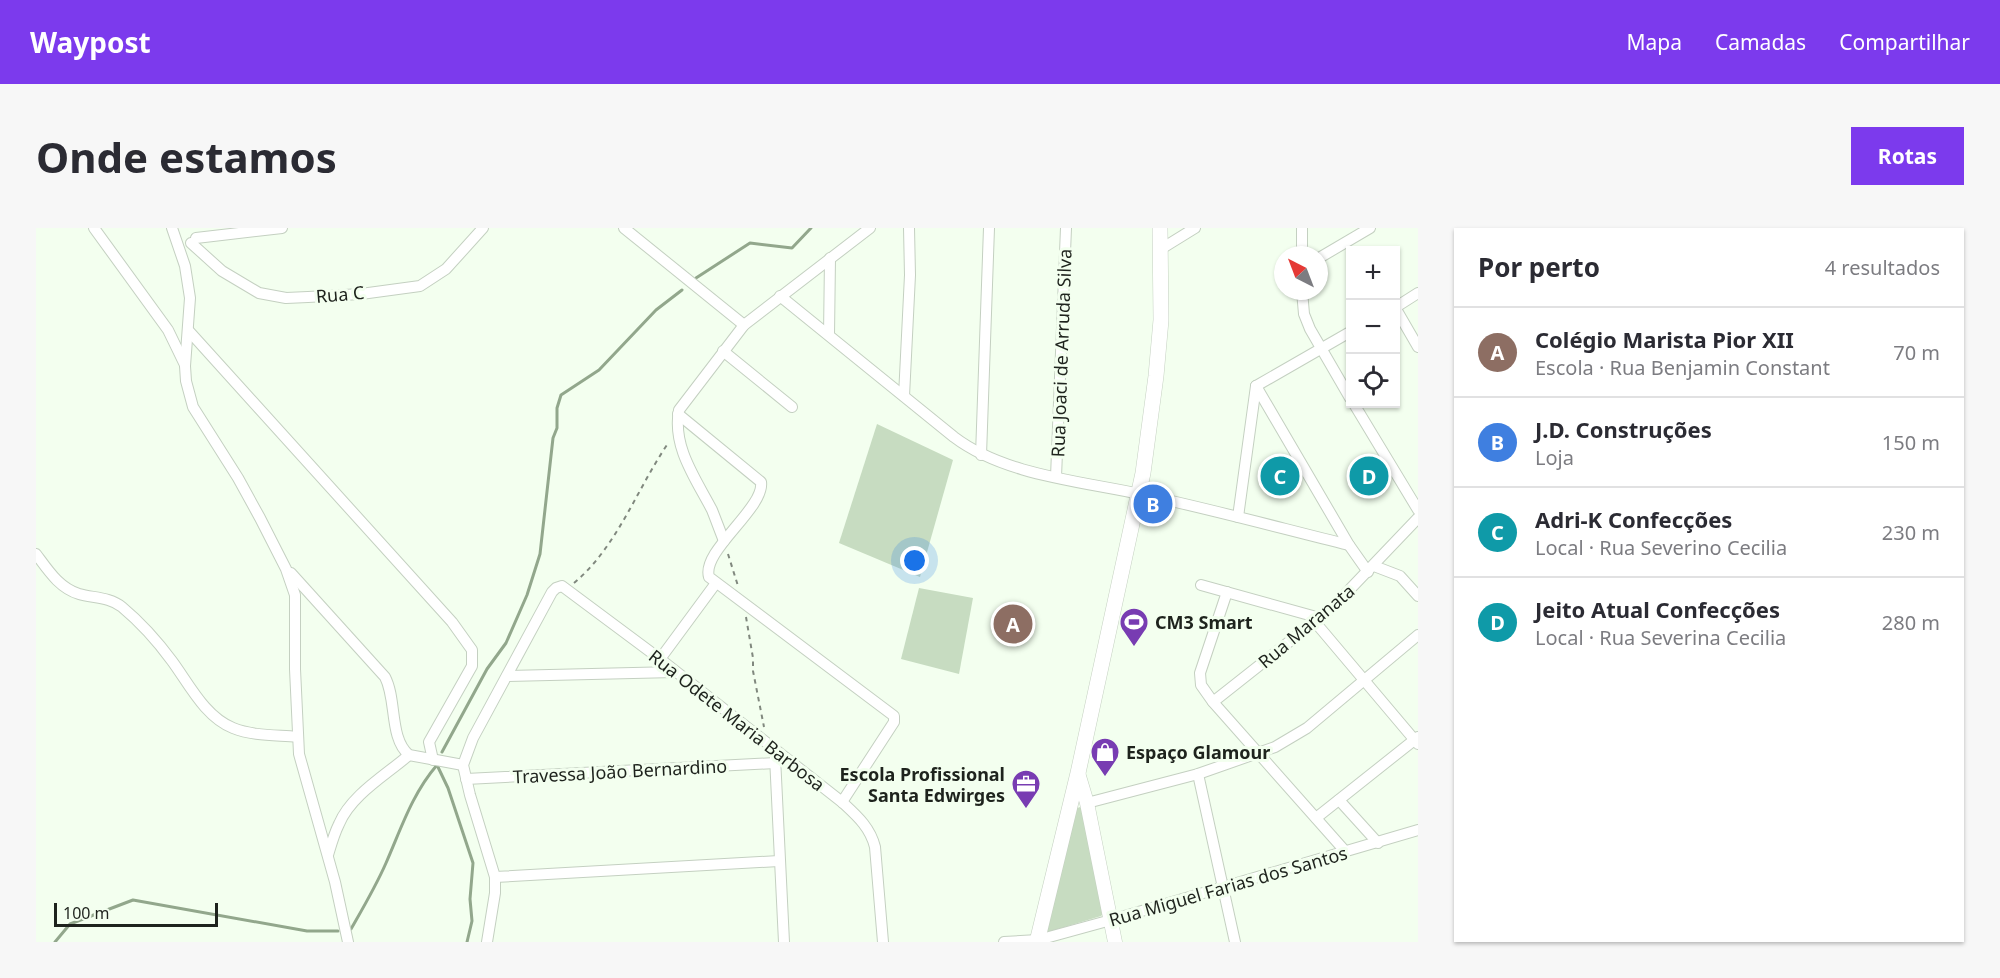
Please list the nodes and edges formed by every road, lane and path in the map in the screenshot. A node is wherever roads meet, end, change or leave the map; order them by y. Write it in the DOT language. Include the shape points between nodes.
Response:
graph roads {
  1 [pos="94,228"];
  2 [pos="172,228"];
  3 [pos="204,228"];
  4 [pos="282,228"];
  5 [pos="483,228"];
  6 [pos="624,228"];
  7 [pos="870,228"];
  8 [pos="909,228"];
  9 [pos="989,228"];
  10 [pos="1066,228"];
  11 [pos="1160,228"];
  12 [pos="1195,228"];
  13 [pos="1302,228"];
  14 [pos="1370,228"];
  15 [pos="194,241"];
  16 [pos="1302,246"];
  17 [pos="179,247"];
  18 [pos="1161,249"];
  19 [pos="1328,253"];
  20 [pos="830,258"];
  21 [pos="1418,293"];
  22 [pos="780,296"];
  23 [pos="1303,300"];
  24 [pos="1400,305"];
  25 [pos="1400,316"];
  26 [pos="744,325"];
  27 [pos="188,330"];
  28 [pos="1346,334"];
  29 [pos="829,335"];
  30 [pos="1418,346"];
  31 [pos="1321,349"];
  32 [pos="723,351"];
  33 [pos="185,366"];
  34 [pos="1256,386"];
  35 [pos="1346,391"];
  36 [pos="904,396"];
  37 [pos="792,407"];
  38 [pos="1356,408"];
  39 [pos="678,414"];
  40 [pos="679,428"];
  41 [pos="981,454"];
  42 [pos="1056,477"];
  43 [pos="1139,493"];
  44 [pos="1418,510"];
  45 [pos="1238,518"];
  46 [pos="1418,518"];
  47 [pos="724,541"];
  48 [pos="1349,545"];
  49 [pos="36,554"];
  50 [pos="286,569"];
  51 [pos="1371,569"];
  52 [pos="716,583"];
  53 [pos="1202,585"];
  54 [pos="567,588"];
  55 [pos="1227,592"];
  56 [pos="1418,596"];
  57 [pos="743,603"];
  58 [pos="1318,620"];
  59 [pos="1418,635"];
  60 [pos="660,659"];
  61 [pos="675,672"];
  62 [pos="507,676"];
  63 [pos="1365,681"];
  64 [pos="1213,702"];
  65 [pos="297,737"];
  66 [pos="1417,741"];
  67 [pos="771,747"];
  68 [pos="1258,754"];
  69 [pos="409,755"];
  70 [pos="433,760"];
  71 [pos="775,763"];
  72 [pos="463,765"];
  73 [pos="1078,773"];
  74 [pos="1198,774"];
  75 [pos="466,779"];
  76 [pos="1339,800"];
  77 [pos="842,802"];
  78 [pos="1087,803"];
  79 [pos="1316,818"];
  80 [pos="1418,830"];
  81 [pos="1377,843"];
  82 [pos="1346,851"];
  83 [pos="328,855"];
  84 [pos="779,861"];
  85 [pos="495,877"];
  86 [pos="1223,887"];
  87 [pos="1110,920"];
  88 [pos="1037,941"];
  89 [pos="348,942"];
  90 [pos="487,942"];
  91 [pos="784,942"];
  92 [pos="883,942"];
  93 [pos="1004,942"];
  94 [pos="1115,942"];
  95 [pos="1235,942"];
  1 -- 33 [label="street" via="168,330"];
  2 -- 17 [label="street"];
  3 -- 15 [label="street"];
  4 -- 15 [label="street"];
  5 -- 15 [label="street, Rua C" via="446,269 420,286 286,298 259,293 222,271"];
  6 -- 26 [label="street"];
  7 -- 20 [label="street"];
  8 -- 36 [label="street"];
  9 -- 41 [label="street"];
  10 -- 42 [label="street, Rua Joaci de Arruda Silva"];
  11 -- 18 [label="main road"];
  12 -- 18 [label="street"];
  13 -- 16 [label="street"];
  14 -- 19 [label="street"];
  15 -- 17 [label="street"];
  17 -- 27 [label="street" via="190,298"];
  18 -- 43 [label="main road" via="1159,346"];
  20 -- 22 [label="street"];
  20 -- 29 [label="street"];
  21 -- 24 [label="street"];
  22 -- 26 [label="street"];
  22 -- 29 [label="street"];
  23 -- 31 [label="street" via="1304,314"];
  25 -- 30 [label="street"];
  26 -- 32 [label="street"];
  27 -- 33 [label="street"];
  27 -- 70 [label="street" via="452,622 472,650 472,666 429,742"];
  28 -- 31 [label="street"];
  29 -- 36 [label="street"];
  31 -- 34 [label="street"];
  31 -- 35 [label="street"];
  32 -- 37 [label="street"];
  32 -- 39 [label="street"];
  33 -- 50 [label="street" via="193,406 238,478"];
  34 -- 45 [label="street"];
  34 -- 48 [label="street"];
  36 -- 41 [label="street"];
  38 -- 44 [label="street"];
  39 -- 40 [label="street"];
  39 -- 47 [label="street" via="761,482 758,495"];
  40 -- 47 [label="street" via="688,466"];
  40 -- 54 [label="path" via="596,562"];
  41 -- 42 [label="street"];
  42 -- 43 [label="street"];
  43 -- 45 [label="street"];
  43 -- 73 [label="main road"];
  45 -- 48 [label="street"];
  46 -- 51 [label="street, Rua Maranata"];
  47 -- 52 [label="street" via="708,570"];
  47 -- 57 [label="path"];
  48 -- 51 [label="street"];
  49 -- 65 [label="street" via="67,589 109,600 125,609 222,722 248,733"];
  50 -- 65 [label="street" via="296,595"];
  50 -- 69 [label="street" via="385,676 400,746"];
  51 -- 56 [label="street" via="1400,576"];
  51 -- 58 [label="street, Rua Maranata"];
  52 -- 57 [label="street"];
  52 -- 60 [label="street"];
  53 -- 55 [label="street"];
  54 -- 60 [label="street, Rua Odete Maria Barbosa"];
  54 -- 62 [label="street" via="559,586 552,592"];
  55 -- 58 [label="street"];
  55 -- 64 [label="street" via="1200,674 1201,685"];
  57 -- 67 [label="path" via="753,671"];
  57 -- 77 [label="street" via="894,716 894,722"];
  58 -- 63 [label="street"];
  58 -- 64 [label="street, Rua Maranata"];
  59 -- 63 [label="street"];
  60 -- 61 [label="street, Rua Odete Maria Barbosa"];
  61 -- 62 [label="street"];
  61 -- 67 [label="street, Rua Odete Maria Barbosa"];
  62 -- 72 [label="street" via="473,738"];
  63 -- 66 [label="street"];
  63 -- 68 [label="street" via="1290,740"];
  64 -- 68 [label="street"];
  65 -- 83 [label="street" via="302,769"];
  66 -- 76 [label="street"];
  67 -- 71 [label="street"];
  67 -- 77 [label="street, Rua Odete Maria Barbosa"];
  68 -- 74 [label="street"];
  68 -- 79 [label="street"];
  69 -- 70 [label="street"];
  69 -- 83 [label="street" via="350,806 339,823"];
  70 -- 72 [label="street"];
  71 -- 75 [label="street, Travessa João Bernardino"];
  71 -- 84 [label="street"];
  72 -- 75 [label="street"];
  73 -- 78 [label="street"];
  73 -- 88 [label="main road"];
  74 -- 78 [label="street"];
  74 -- 86 [label="street"];
  75 -- 85 [label="street"];
  76 -- 79 [label="street"];
  76 -- 81 [label="street"];
  77 -- 92 [label="street, Rua Odete Maria Barbosa" via="863,822 875,847"];
  78 -- 87 [label="street"];
  79 -- 82 [label="street"];
  80 -- 81 [label="street, Rua Miguel Farias dos Santos"];
  81 -- 82 [label="street, Rua Miguel Farias dos Santos"];
  82 -- 86 [label="street, Rua Miguel Farias dos Santos"];
  83 -- 89 [label="street"];
  84 -- 85 [label="street"];
  84 -- 91 [label="street"];
  85 -- 90 [label="street"];
  86 -- 87 [label="street, Rua Miguel Farias dos Santos"];
  86 -- 95 [label="street"];
  87 -- 88 [label="street, Rua Miguel Farias dos Santos"];
  87 -- 94 [label="street"];
  88 -- 93 [label="street, Rua Miguel Farias dos Santos"];
}
